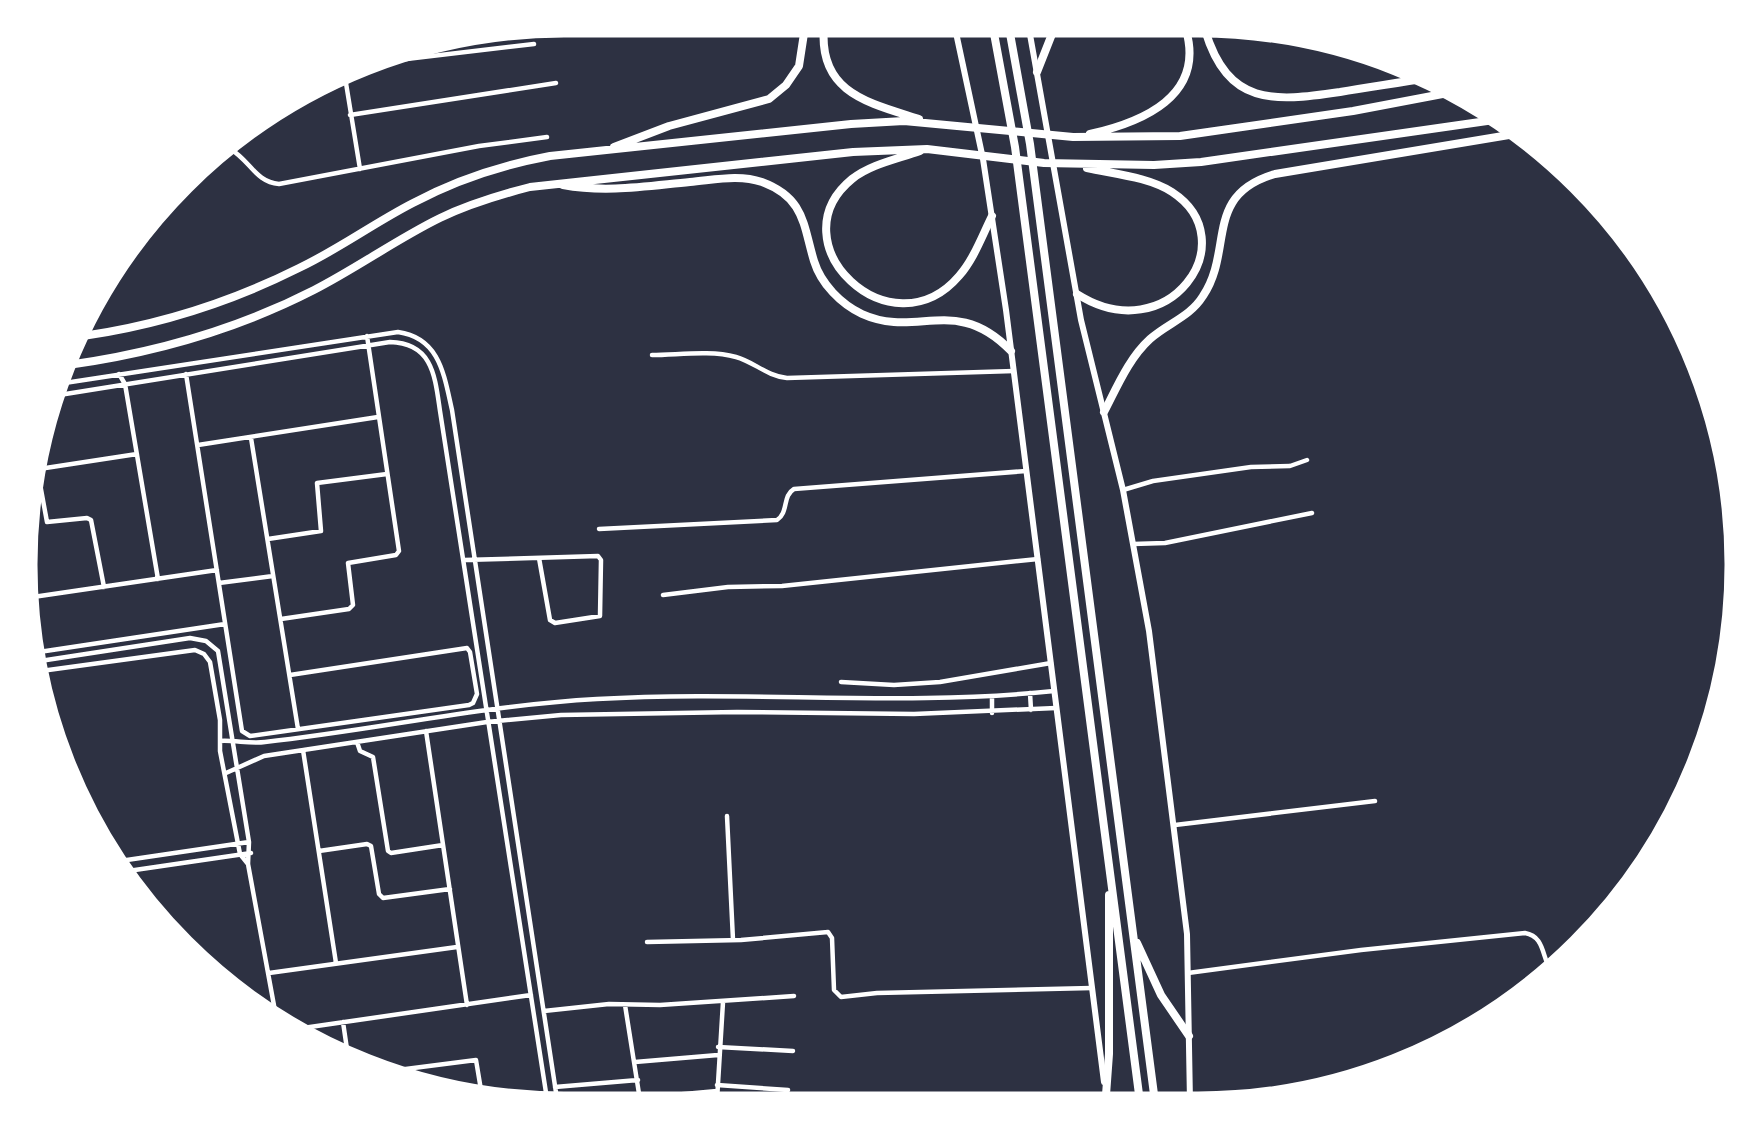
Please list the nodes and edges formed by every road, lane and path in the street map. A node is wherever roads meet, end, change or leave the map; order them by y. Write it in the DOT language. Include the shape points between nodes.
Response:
graph roads {
  1 [pos="805,36"];
  2 [pos="825,36"];
  3 [pos="957,36"];
  4 [pos="995,36"];
  5 [pos="1010,36"];
  6 [pos="1030,36"];
  7 [pos="1051,36"];
  8 [pos="1187,36"];
  9 [pos="1207,36"];
  10 [pos="534,44"];
  11 [pos="414,58"];
  12 [pos="1037,72"];
  13 [pos="1410,81"];
  14 [pos="556,83"];
  15 [pos="346,84"];
  16 [pos="1438,95"];
  17 [pos="350,115"];
  18 [pos="1485,121"];
  19 [pos="929,122"];
  20 [pos="1506,136"];
  21 [pos="547,137"];
  22 [pos="1073,137"];
  23 [pos="927,149"];
  24 [pos="607,150"];
  25 [pos="234,152"];
  26 [pos="1071,164"];
  27 [pos="360,169"];
  28 [pos="553,183"];
  29 [pos="992,216"];
  30 [pos="1077,294"];
  31 [pos="89,335"];
  32 [pos="367,336"];
  33 [pos="369,345"];
  34 [pos="1011,351"];
  35 [pos="652,355"];
  36 [pos="75,364"];
  37 [pos="1014,371"];
  38 [pos="119,374"];
  39 [pos="186,374"];
  40 [pos="69,382"];
  41 [pos="125,384"];
  42 [pos="64,394"];
  43 [pos="452,410"];
  44 [pos="440,411"];
  45 [pos="1104,412"];
  46 [pos="378,417"];
  47 [pos="251,438"];
  48 [pos="198,445"];
  49 [pos="137,454"];
  50 [pos="1306,460"];
  51 [pos="45,470"];
  52 [pos="1026,471"];
  53 [pos="387,474"];
  54 [pos="1123,490"];
  55 [pos="41,493"];
  56 [pos="1312,513"];
  57 [pos="599,529"];
  58 [pos="268,538"];
  59 [pos="1133,544"];
  60 [pos="540,558"];
  61 [pos="1038,559"];
  62 [pos="464,560"];
  63 [pos="474,560"];
  64 [pos="217,570"];
  65 [pos="273,576"];
  66 [pos="158,579"];
  67 [pos="219,583"];
  68 [pos="104,587"];
  69 [pos="663,595"];
  70 [pos="37,596"];
  71 [pos="281,620"];
  72 [pos="225,624"];
  73 [pos="197,628"];
  74 [pos="198,638"];
  75 [pos="152,644"];
  76 [pos="44,651"];
  77 [pos="153,654"];
  78 [pos="45,660"];
  79 [pos="1051,663"];
  80 [pos="46,670"];
  81 [pos="232,671"];
  82 [pos="223,672"];
  83 [pos="481,672"];
  84 [pos="474,673"];
  85 [pos="290,675"];
  86 [pos="841,682"];
  87 [pos="1054,691"];
  88 [pos="1030,693"];
  89 [pos="992,696"];
  90 [pos="599,699"];
  91 [pos="457,706"];
  92 [pos="497,708"];
  93 [pos="1056,708"];
  94 [pos="486,709"];
  95 [pos="1031,710"];
  96 [pos="992,712"];
  97 [pos="458,713"];
  98 [pos="599,713"];
  99 [pos="499,721"];
  100 [pos="487,723"];
  101 [pos="298,729"];
  102 [pos="426,731"];
  103 [pos="234,740"];
  104 [pos="220,741"];
  105 [pos="357,742"];
  106 [pos="303,750"];
  107 [pos="238,768"];
  108 [pos="225,773"];
  109 [pos="1375,801"];
  110 [pos="727,816"];
  111 [pos="1175,825"];
  112 [pos="249,842"];
  113 [pos="238,844"];
  114 [pos="443,845"];
  115 [pos="319,851"];
  116 [pos="251,853"];
  117 [pos="240,854"];
  118 [pos="126,860"];
  119 [pos="248,864"];
  120 [pos="134,870"];
  121 [pos="1111,874"];
  122 [pos="450,889"];
  123 [pos="1135,939"];
  124 [pos="733,940"];
  125 [pos="647,942"];
  126 [pos="457,947"];
  127 [pos="1547,961"];
  128 [pos="336,963"];
  129 [pos="268,973"];
  130 [pos="1188,973"];
  131 [pos="1092,987"];
  132 [pos="531,995"];
  133 [pos="794,996"];
  134 [pos="543,1001"];
  135 [pos="723,1002"];
  136 [pos="532,1003"];
  137 [pos="273,1005"];
  138 [pos="467,1005"];
  139 [pos="625,1005"];
  140 [pos="544,1011"];
  141 [pos="343,1022"];
  142 [pos="310,1027"];
  143 [pos="1189,1036"];
  144 [pos="346,1045"];
  145 [pos="718,1047"];
  146 [pos="793,1051"];
  147 [pos="718,1055"];
  148 [pos="635,1062"];
  149 [pos="407,1069"];
  150 [pos="638,1080"];
  151 [pos="480,1086"];
  152 [pos="555,1087"];
  153 [pos="717,1088"];
  154 [pos="788,1090"];
  155 [pos="546,1092"];
  156 [pos="556,1093"];
  157 [pos="639,1093"];
  158 [pos="682,1093"];
  159 [pos="717,1093"];
  160 [pos="1106,1093"];
  161 [pos="1107,1093"];
  162 [pos="1139,1093"];
  163 [pos="1154,1093"];
  164 [pos="1190,1093"];
  1 -- 24 [label="main road" via="795,73 769,99 669,126"];
  2 -- 19 [label="main road" via="826,59 843,87 865,101"];
  3 -- 29 [label="street"];
  4 -- 121 [label="highway" via="1016,147"];
  5 -- 123 [label="highway" via="1030,144"];
  6 -- 12 [label="street"];
  7 -- 12 [label="main road"];
  8 -- 22 [label="main road" via="1188,67 1171,98 1118,127"];
  9 -- 13 [label="main road" via="1227,74 1241,86 1266,97 1293,99"];
  10 -- 11 [label="street"];
  12 -- 30 [label="street"];
  14 -- 17 [label="street"];
  15 -- 17 [label="street"];
  16 -- 22 [label="main road" via="1216,132 1153,138"];
  17 -- 27 [label="street"];
  18 -- 26 [label="main road" via="1218,159 1154,165"];
  19 -- 22 [label="main road"];
  19 -- 24 [label="main road" via="851,124"];
  20 -- 45 [label="main road" via="1275,174 1252,183 1228,209 1215,268 1205,293 1189,313 1142,347"];
  21 -- 27 [label="street"];
  23 -- 26 [label="main road"];
  23 -- 28 [label="main road" via="854,152"];
  23 -- 29 [label="main road" via="864,171 842,189 830,214 828,235 832,256 850,283 870,296 893,303 917,301 940,292 958,277"];
  24 -- 31 [label="main road" via="550,156 473,176 428,195 327,254 246,292 148,325"];
  25 -- 27 [label="street" via="257,176 272,183"];
  26 -- 30 [label="main road" via="1164,188 1184,202 1200,238 1198,261 1188,283 1171,299 1152,307 1122,310 1094,304"];
  28 -- 34 [label="main road" via="606,190 731,178 765,183 800,212 820,275 850,307 892,322 964,322 990,333"];
  28 -- 36 [label="main road" via="511,192 456,211 312,292 231,326 129,356"];
  29 -- 34 [label="street"];
  30 -- 45 [label="street"];
  32 -- 33 [label="street"];
  32 -- 38 [label="street"];
  32 -- 43 [label="street" via="398,332 422,340 441,363"];
  33 -- 39 [label="street"];
  33 -- 44 [label="street" via="400,343 423,354 434,371"];
  33 -- 46 [label="street"];
  34 -- 37 [label="street"];
  35 -- 37 [label="street" via="726,355 787,378"];
  37 -- 52 [label="street"];
  38 -- 40 [label="street"];
  38 -- 41 [label="street"];
  39 -- 41 [label="street"];
  39 -- 48 [label="street"];
  41 -- 42 [label="street"];
  41 -- 49 [label="street"];
  43 -- 44 [label="street"];
  43 -- 63 [label="street"];
  44 -- 62 [label="street"];
  45 -- 54 [label="street"];
  46 -- 47 [label="street"];
  46 -- 53 [label="street"];
  47 -- 48 [label="street"];
  47 -- 58 [label="street"];
  48 -- 64 [label="street"];
  49 -- 51 [label="street"];
  49 -- 66 [label="street"];
  50 -- 54 [label="street" via="1290,466 1251,467 1152,481"];
  52 -- 57 [label="street" via="794,489 777,520"];
  52 -- 61 [label="street"];
  53 -- 58 [label="street" via="317,483 321,531"];
  53 -- 71 [label="street" via="398,554 348,563 353,605 349,609"];
  54 -- 59 [label="street"];
  55 -- 68 [label="street" via="46,522 91,520"];
  56 -- 59 [label="street" via="1165,543"];
  58 -- 65 [label="street"];
  59 -- 111 [label="street"];
  60 -- 60 [label="street" via="600,558 600,616 555,623 550,620"];
  60 -- 63 [label="street"];
  61 -- 69 [label="street"];
  61 -- 79 [label="street"];
  62 -- 63 [label="street"];
  62 -- 83 [label="street"];
  63 -- 92 [label="street"];
  64 -- 66 [label="street"];
  64 -- 67 [label="street"];
  65 -- 67 [label="street"];
  65 -- 71 [label="street"];
  66 -- 68 [label="street"];
  67 -- 72 [label="street"];
  68 -- 70 [label="street"];
  71 -- 85 [label="street"];
  72 -- 73 [label="street"];
  72 -- 81 [label="street"];
  73 -- 74 [label="street"];
  73 -- 76 [label="street"];
  74 -- 75 [label="street"];
  74 -- 82 [label="street" via="218,651"];
  75 -- 77 [label="street"];
  75 -- 78 [label="street"];
  77 -- 80 [label="street"];
  77 -- 104 [label="street" via="195,650 208,657"];
  79 -- 86 [label="street" via="940,682"];
  79 -- 87 [label="street"];
  81 -- 82 [label="street"];
  81 -- 101 [label="street" via="244,733 250,736"];
  82 -- 103 [label="street"];
  83 -- 84 [label="street"];
  83 -- 94 [label="street"];
  84 -- 85 [label="street" via="470,652 463,648"];
  84 -- 91 [label="street" via="476,699 469,705"];
  85 -- 101 [label="street"];
  87 -- 88 [label="street"];
  87 -- 93 [label="street"];
  88 -- 89 [label="street"];
  88 -- 95 [label="street"];
  89 -- 90 [label="street"];
  89 -- 96 [label="street"];
  90 -- 92 [label="street"];
  90 -- 98 [label="street"];
  91 -- 97 [label="street"];
  91 -- 101 [label="street"];
  92 -- 94 [label="street"];
  92 -- 99 [label="street"];
  93 -- 95 [label="street"];
  93 -- 131 [label="street"];
  94 -- 97 [label="street"];
  94 -- 100 [label="street"];
  95 -- 96 [label="street"];
  96 -- 98 [label="street"];
  97 -- 103 [label="street" via="265,742"];
  98 -- 99 [label="street"];
  99 -- 100 [label="street"];
  99 -- 134 [label="street"];
  100 -- 102 [label="street"];
  100 -- 132 [label="street"];
  102 -- 105 [label="street"];
  102 -- 114 [label="street"];
  103 -- 104 [label="street"];
  103 -- 107 [label="street"];
  104 -- 108 [label="street"];
  105 -- 106 [label="street"];
  105 -- 114 [label="street" via="360,751 373,757 388,851"];
  106 -- 107 [label="street" via="264,756"];
  106 -- 115 [label="street"];
  107 -- 108 [label="street"];
  107 -- 112 [label="street"];
  108 -- 113 [label="street"];
  109 -- 111 [label="street"];
  110 -- 124 [label="street"];
  111 -- 130 [label="street"];
  112 -- 113 [label="street"];
  112 -- 116 [label="street"];
  113 -- 117 [label="street"];
  113 -- 118 [label="street"];
  114 -- 122 [label="street"];
  115 -- 122 [label="street" via="370,845 383,898"];
  115 -- 128 [label="street"];
  116 -- 117 [label="street"];
  116 -- 119 [label="street"];
  117 -- 119 [label="street"];
  117 -- 120 [label="street"];
  119 -- 129 [label="street"];
  121 -- 161 [label="highway"];
  121 -- 162 [label="highway"];
  122 -- 126 [label="street"];
  123 -- 143 [label="highway" via="1161,995"];
  123 -- 163 [label="highway"];
  124 -- 125 [label="street"];
  124 -- 131 [label="street" via="828,932 832,938 834,990 842,997"];
  126 -- 128 [label="street"];
  126 -- 138 [label="street"];
  127 -- 130 [label="street" via="1539,941 1525,933"];
  128 -- 129 [label="street"];
  129 -- 137 [label="street"];
  130 -- 143 [label="street"];
  131 -- 160 [label="street"];
  132 -- 136 [label="street"];
  132 -- 138 [label="street"];
  133 -- 135 [label="street"];
  134 -- 136 [label="street"];
  134 -- 140 [label="street"];
  135 -- 139 [label="street"];
  135 -- 145 [label="street"];
  136 -- 155 [label="street"];
  138 -- 141 [label="street"];
  139 -- 140 [label="street"];
  139 -- 148 [label="street"];
  140 -- 152 [label="street"];
  141 -- 142 [label="street"];
  141 -- 144 [label="street"];
  143 -- 164 [label="street"];
  145 -- 146 [label="street"];
  145 -- 147 [label="street"];
  147 -- 148 [label="street"];
  147 -- 153 [label="street"];
  148 -- 150 [label="street"];
  149 -- 151 [label="street" via="476,1060"];
  150 -- 152 [label="street"];
  150 -- 157 [label="street"];
  152 -- 156 [label="street"];
  153 -- 154 [label="street"];
  153 -- 158 [label="street"];
  153 -- 159 [label="street"];
}
